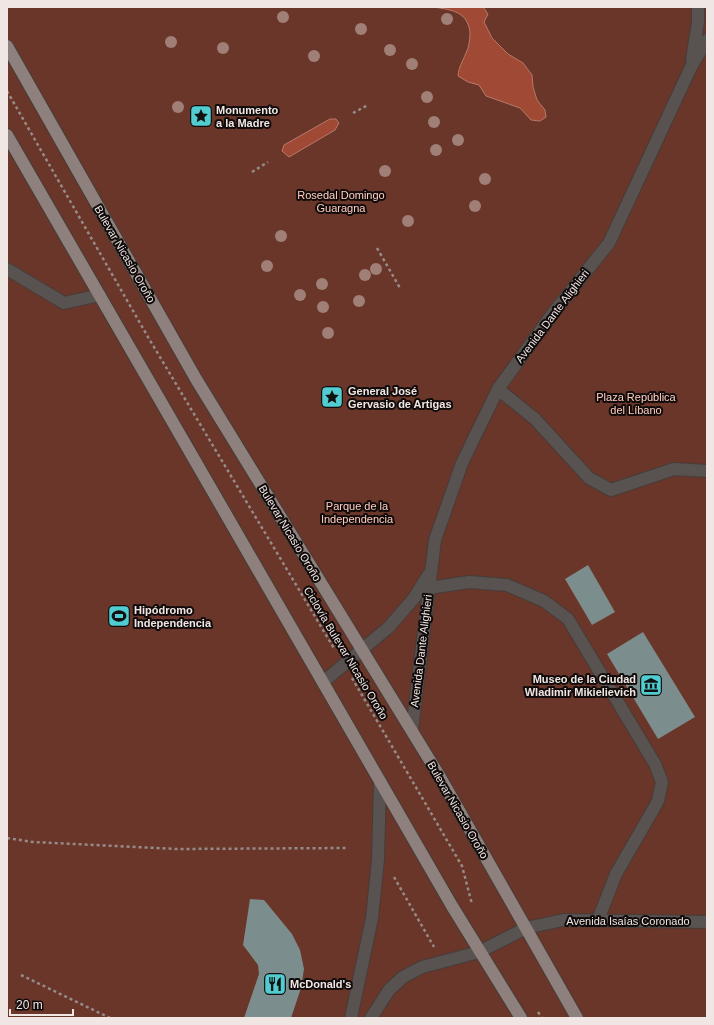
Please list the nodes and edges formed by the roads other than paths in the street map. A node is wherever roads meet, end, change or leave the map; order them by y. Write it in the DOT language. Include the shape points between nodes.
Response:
graph roads {
  1 [pos="698,7"];
  2 [pos="707,40"];
  3 [pos="7,46"];
  4 [pos="691,67"];
  5 [pos="7,135"];
  6 [pos="7,269"];
  7 [pos="100,295"];
  8 [pos="498,390"];
  9 [pos="707,471"];
  10 [pos="431,571"];
  11 [pos="429,588"];
  12 [pos="362,650"];
  13 [pos="323,682"];
  14 [pos="412,730"];
  15 [pos="380,781"];
  16 [pos="598,920"];
  17 [pos="707,922"];
  18 [pos="526,928"];
  19 [pos="479,952"];
  20 [pos="351,1018"];
  21 [pos="371,1018"];
  22 [pos="521,1018"];
  23 [pos="577,1018"];
  1 -- 4 [label="street, Avenida Dante Alighieri"];
  2 -- 4 [label="street, Avenida Dante Alighieri"];
  3 -- 12 [label="main road, Bulevar Nicasio Oroño" via="196,379"];
  4 -- 8 [label="street, Avenida Dante Alighieri" via="609,243 553,313"];
  5 -- 7 [label="main road"];
  6 -- 7 [label="street" via="64,303"];
  7 -- 13 [label="main road"];
  8 -- 9 [label="street" via="535,419 589,478 611,490 674,469"];
  8 -- 10 [label="street, Avenida Dante Alighieri" via="462,463 435,540"];
  10 -- 11 [label="street, Avenida Dante Alighieri"];
  10 -- 12 [label="street, Avenida Dante Alighieri" via="414,598 389,626"];
  11 -- 14 [label="street, Avenida Dante Alighieri"];
  11 -- 16 [label="street" via="469,582 507,585 544,601 568,619 655,764 662,782 658,800 616,874"];
  12 -- 13 [label="street, Avenida Dante Alighieri"];
  12 -- 14 [label="main road, Bulevar Nicasio Oroño"];
  13 -- 15 [label="main road"];
  14 -- 18 [label="main road, Bulevar Nicasio Oroño"];
  15 -- 19 [label="main road"];
  15 -- 20 [label="street" via="378,860 372,918"];
  16 -- 17 [label="street, Avenida Isaías Coronado"];
  16 -- 18 [label="street, Avenida Isaías Coronado" via="563,920"];
  18 -- 19 [label="street"];
  18 -- 23 [label="main road, Bulevar Nicasio Oroño"];
  19 -- 21 [label="street" via="422,967 403,977 389,990"];
  19 -- 22 [label="main road"];
}
